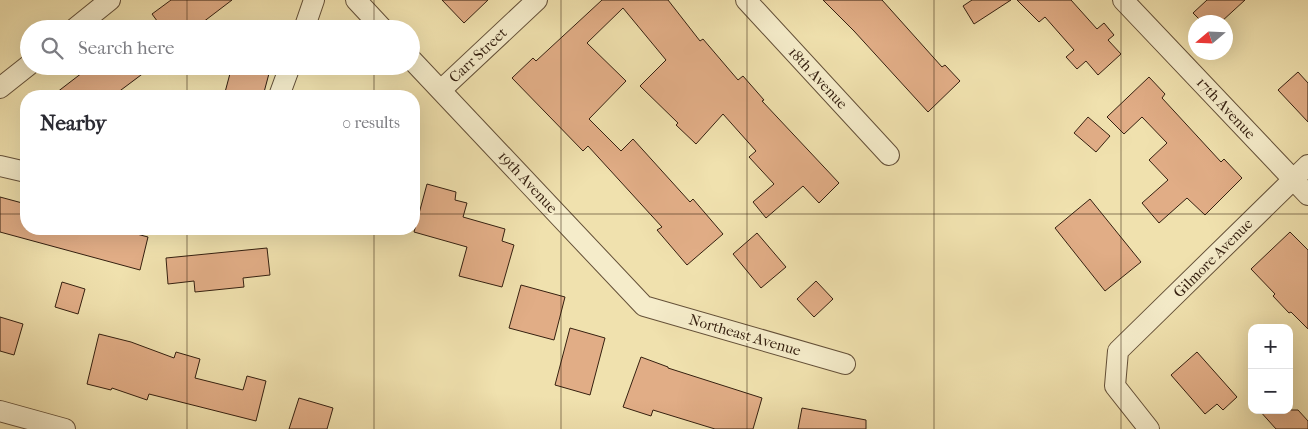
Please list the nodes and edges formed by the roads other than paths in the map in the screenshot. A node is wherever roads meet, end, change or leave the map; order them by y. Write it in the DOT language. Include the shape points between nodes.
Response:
graph roads {
  1 [pos="110,0"];
  2 [pos="314,0"];
  3 [pos="356,0"];
  4 [pos="537,0"];
  5 [pos="746,0"];
  6 [pos="1123,0"];
  7 [pos="85,20"];
  8 [pos="307,20"];
  9 [pos="375,20"];
  10 [pos="420,68"];
  11 [pos="20,72"];
  12 [pos="287,75"];
  13 [pos="0,88"];
  14 [pos="282,90"];
  15 [pos="441,90"];
  16 [pos="890,155"];
  17 [pos="1308,165"];
  18 [pos="0,166"];
  19 [pos="20,171"];
  20 [pos="1293,179"];
  21 [pos="1308,195"];
  22 [pos="644,306"];
  23 [pos="845,364"];
  24 [pos="0,411"];
  25 [pos="65,429"];
  26 [pos="1149,429"];
  1 -- 7 [label="street"];
  2 -- 8 [label="street"];
  3 -- 9 [label="street"];
  4 -- 15 [label="street, Carr Street"];
  5 -- 16 [label="street, 18th Avenue"];
  6 -- 20 [label="street, 17th Avenue"];
  10 -- 15 [label="street, 19th Avenue"];
  11 -- 13 [label="street"];
  12 -- 14 [label="street"];
  15 -- 22 [label="street, 19th Avenue"];
  17 -- 20 [label="street, Gilmore Avenue"];
  18 -- 19 [label="street"];
  20 -- 21 [label="street, 17th Avenue"];
  20 -- 26 [label="street, Gilmore Avenue" via="1118,352 1114,386"];
  22 -- 23 [label="street, Northeast Avenue"];
  24 -- 25 [label="street"];
}
